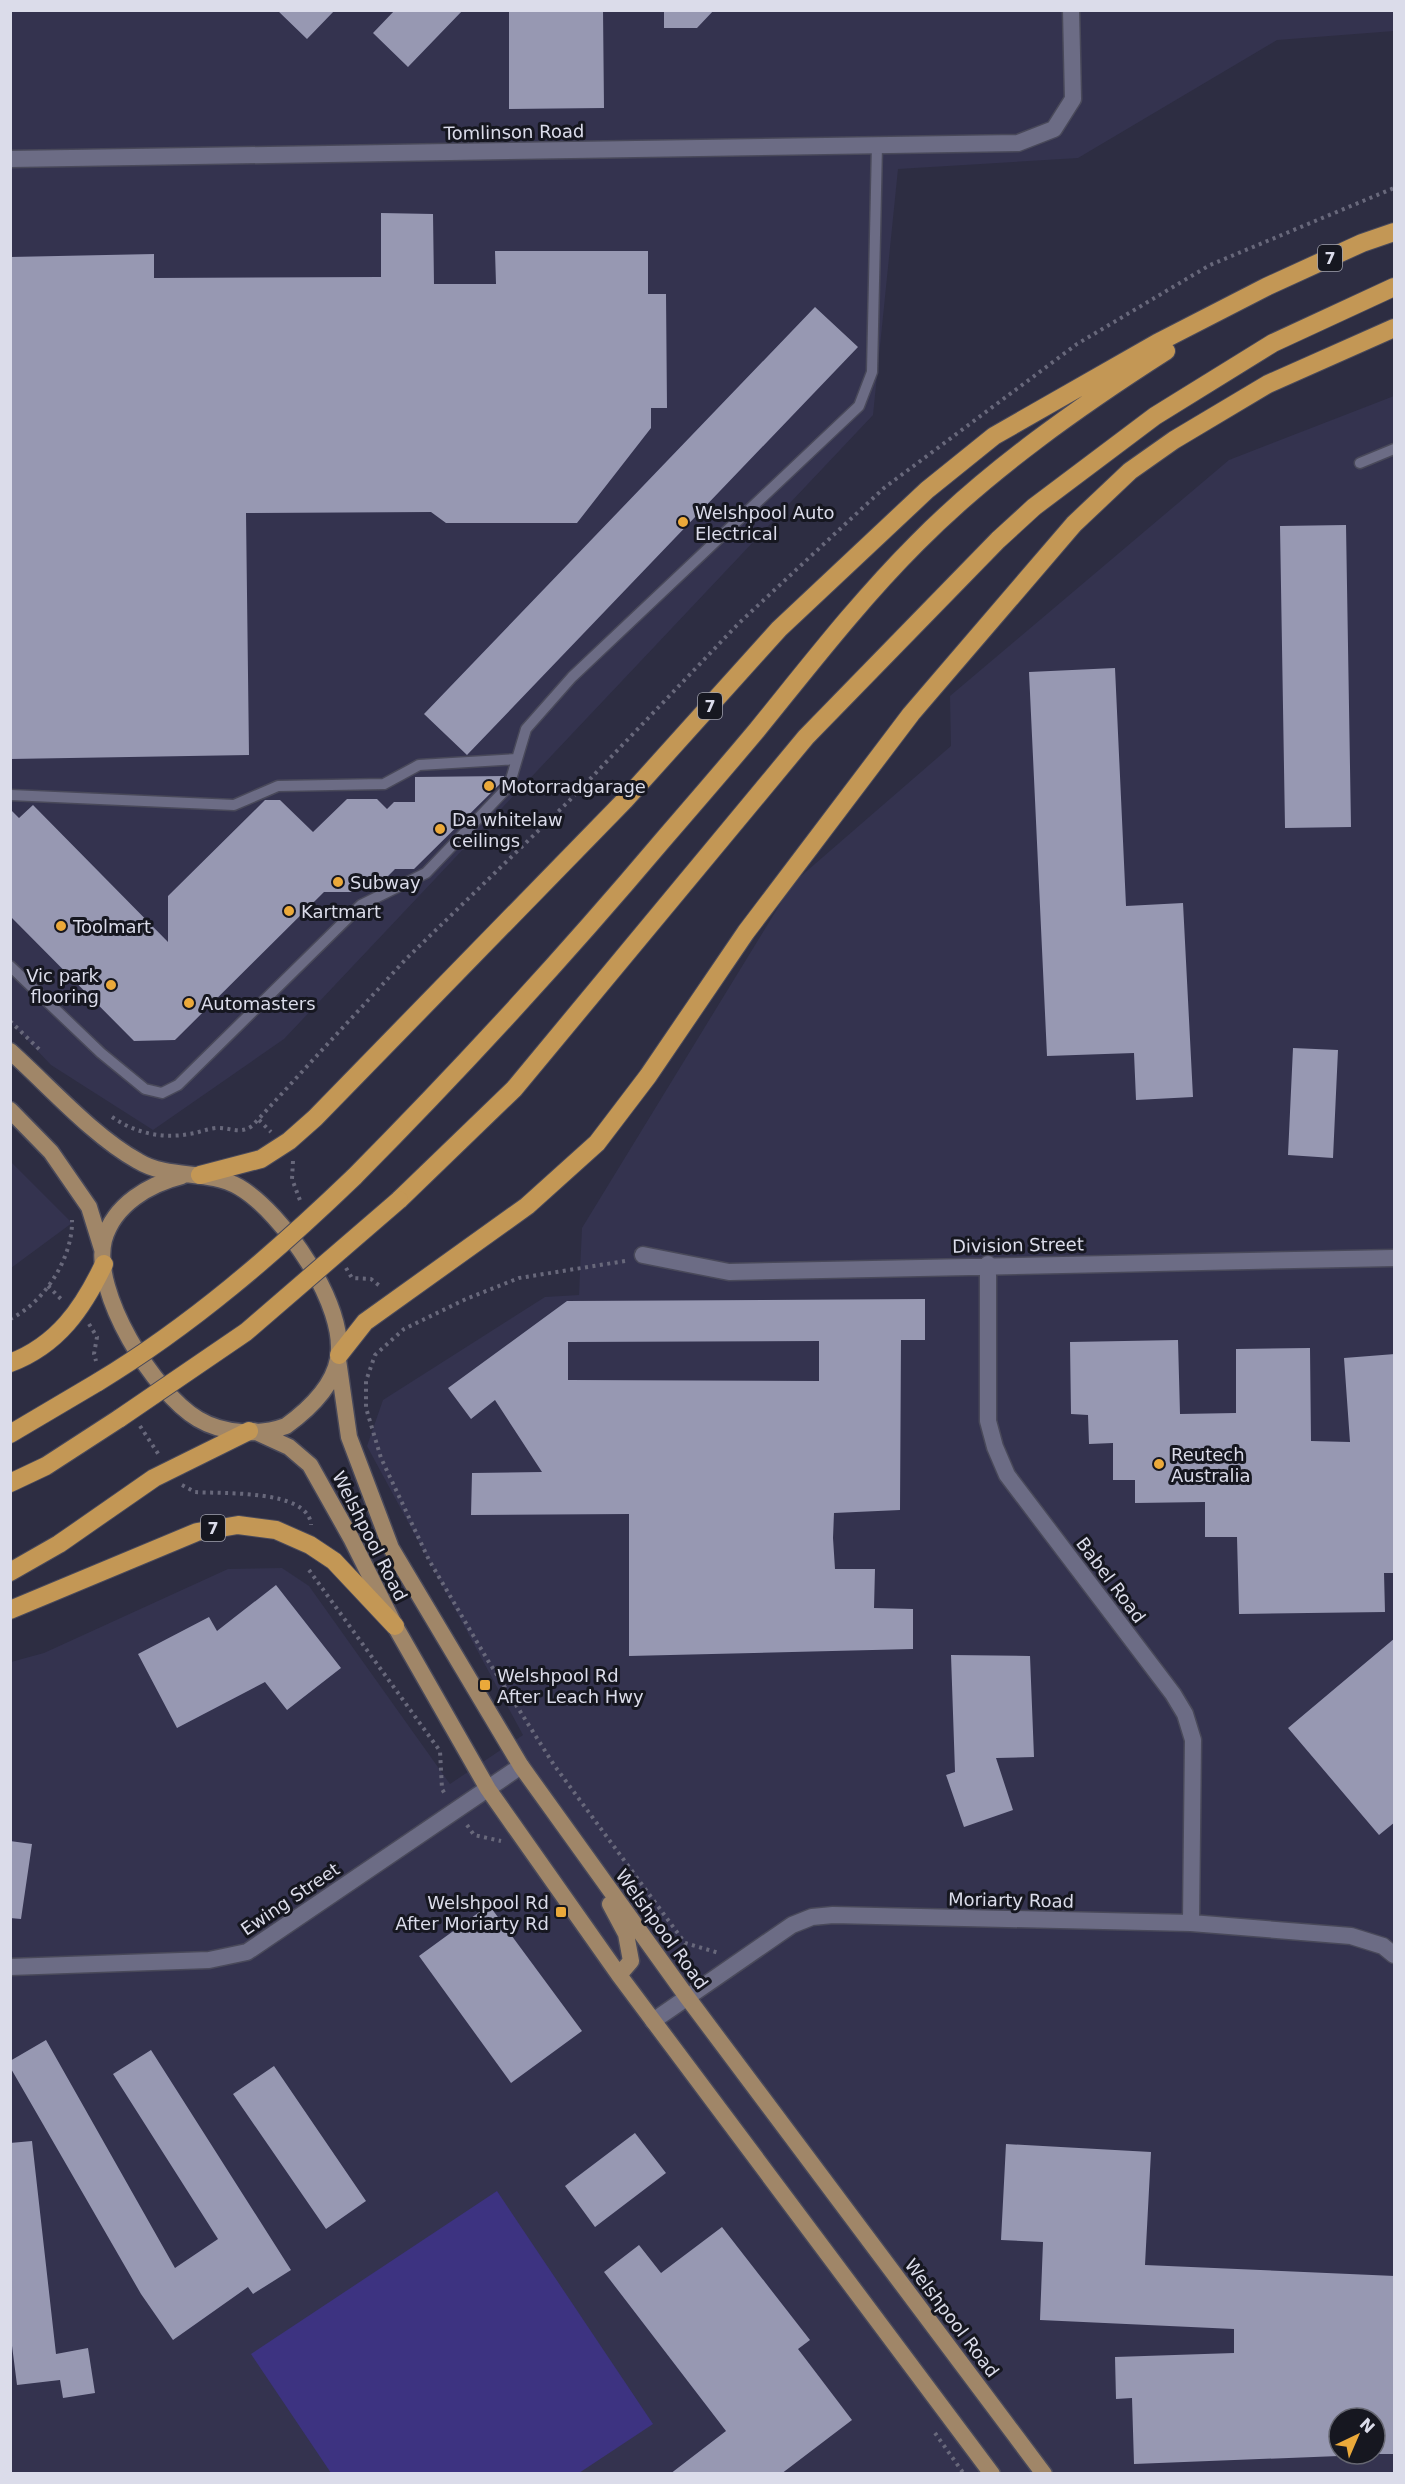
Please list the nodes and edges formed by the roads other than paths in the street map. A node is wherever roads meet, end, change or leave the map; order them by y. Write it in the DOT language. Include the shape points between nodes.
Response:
graph roads {
  1 [pos="1071,10"];
  2 [pos="877,146"];
  3 [pos="10,159"];
  4 [pos="1395,232"];
  5 [pos="1266,287"];
  6 [pos="1395,287"];
  7 [pos="1395,328"];
  8 [pos="1395,449"];
  9 [pos="1360,463"];
  10 [pos="518,759"];
  11 [pos="10,795"];
  12 [pos="10,966"];
  13 [pos="10,1051"];
  14 [pos="10,1110"];
  15 [pos="191,1175"];
  16 [pos="644,1255"];
  17 [pos="103,1257"];
  18 [pos="1395,1258"];
  19 [pos="988,1264"];
  20 [pos="338,1357"];
  21 [pos="10,1363"];
  22 [pos="251,1431"];
  23 [pos="10,1434"];
  24 [pos="10,1483"];
  25 [pos="10,1572"];
  26 [pos="10,1610"];
  27 [pos="395,1626"];
  28 [pos="521,1766"];
  29 [pos="488,1789"];
  30 [pos="604,1881"];
  31 [pos="1191,1923"];
  32 [pos="1395,1955"];
  33 [pos="10,1967"];
  34 [pos="619,1974"];
  35 [pos="687,1997"];
  36 [pos="653,2021"];
  37 [pos="992,2474"];
  38 [pos="1044,2474"];
  1 -- 2 [label="street, Tomlinson Road" via="1073,99 1054,129 1018,143"];
  2 -- 3 [label="street, Tomlinson Road"];
  2 -- 10 [label="lane" via="872,372 859,406 572,677 526,729"];
  4 -- 5 [label="highway, 7"];
  5 -- 15 [label="highway, 7" via="1157,343 994,436 927,490 779,629 625,800 315,1118 261,1159"];
  5 -- 23 [label="highway, 7, bridge" via="1094,397 1003,467 918,542 834,634 572,947 354,1177 300,1229 154,1348"];
  6 -- 24 [label="highway, bridge" via="1274,343 1155,416 1034,507 806,737 514,1089 399,1200 246,1332 46,1466"];
  7 -- 20 [label="highway" via="1268,384 1174,440 1130,471 1074,524 911,714 746,932 648,1076 597,1143 527,1206 365,1322"];
  8 -- 9 [label="lane"];
  10 -- 11 [label="lane" via="419,765 384,784 278,786 234,805"];
  10 -- 12 [label="lane" via="509,786 426,873 360,905 178,1085 162,1093 145,1089 101,1053"];
  13 -- 15 [label="main road" via="110,1142 140,1163"];
  14 -- 17 [label="main road" via="51,1152 89,1207"];
  15 -- 17 [label="main road" via="151,1186 133,1199 110,1226"];
  15 -- 20 [label="main road, Welshpool Road" via="229,1182 249,1194 290,1237 330,1305 337,1330"];
  16 -- 19 [label="street, Division Street" via="729,1272"];
  17 -- 21 [label="highway" via="78,1314 56,1335"];
  17 -- 22 [label="main road" via="109,1294 127,1335 162,1386 198,1419 236,1432"];
  18 -- 19 [label="street, Division Street"];
  19 -- 31 [label="street, Babel Road" via="988,1422 994,1447 1007,1475 1185,1714 1193,1740"];
  20 -- 22 [label="main road" via="327,1385 293,1422 279,1429"];
  20 -- 28 [label="main road, Welshpool Road" via="349,1437 391,1548"];
  22 -- 25 [label="highway" via="154,1478 59,1544"];
  22 -- 27 [label="main road, Welshpool Road" via="289,1447 310,1465"];
  26 -- 27 [label="highway, 7" via="175,1541 219,1526 256,1526 296,1537 334,1561"];
  27 -- 29 [label="main road, Welshpool Road"];
  28 -- 29 [label="street, Ewing Street"];
  28 -- 30 [label="main road, Welshpool Road"];
  29 -- 33 [label="street, Ewing Street" via="247,1952 209,1960"];
  29 -- 34 [label="main road, Welshpool Road"];
  30 -- 34 [label="main road" via="610,1905 631,1948 631,1961"];
  30 -- 35 [label="main road, Welshpool Road"];
  31 -- 32 [label="street, Moriarty Road" via="1351,1936 1383,1946"];
  31 -- 35 [label="street, Moriarty Road" via="812,1917 792,1925"];
  34 -- 36 [label="main road, Welshpool Road"];
  35 -- 36 [label="street, Moriarty Road"];
  35 -- 38 [label="main road, Welshpool Road"];
  36 -- 37 [label="main road, Welshpool Road"];
}
